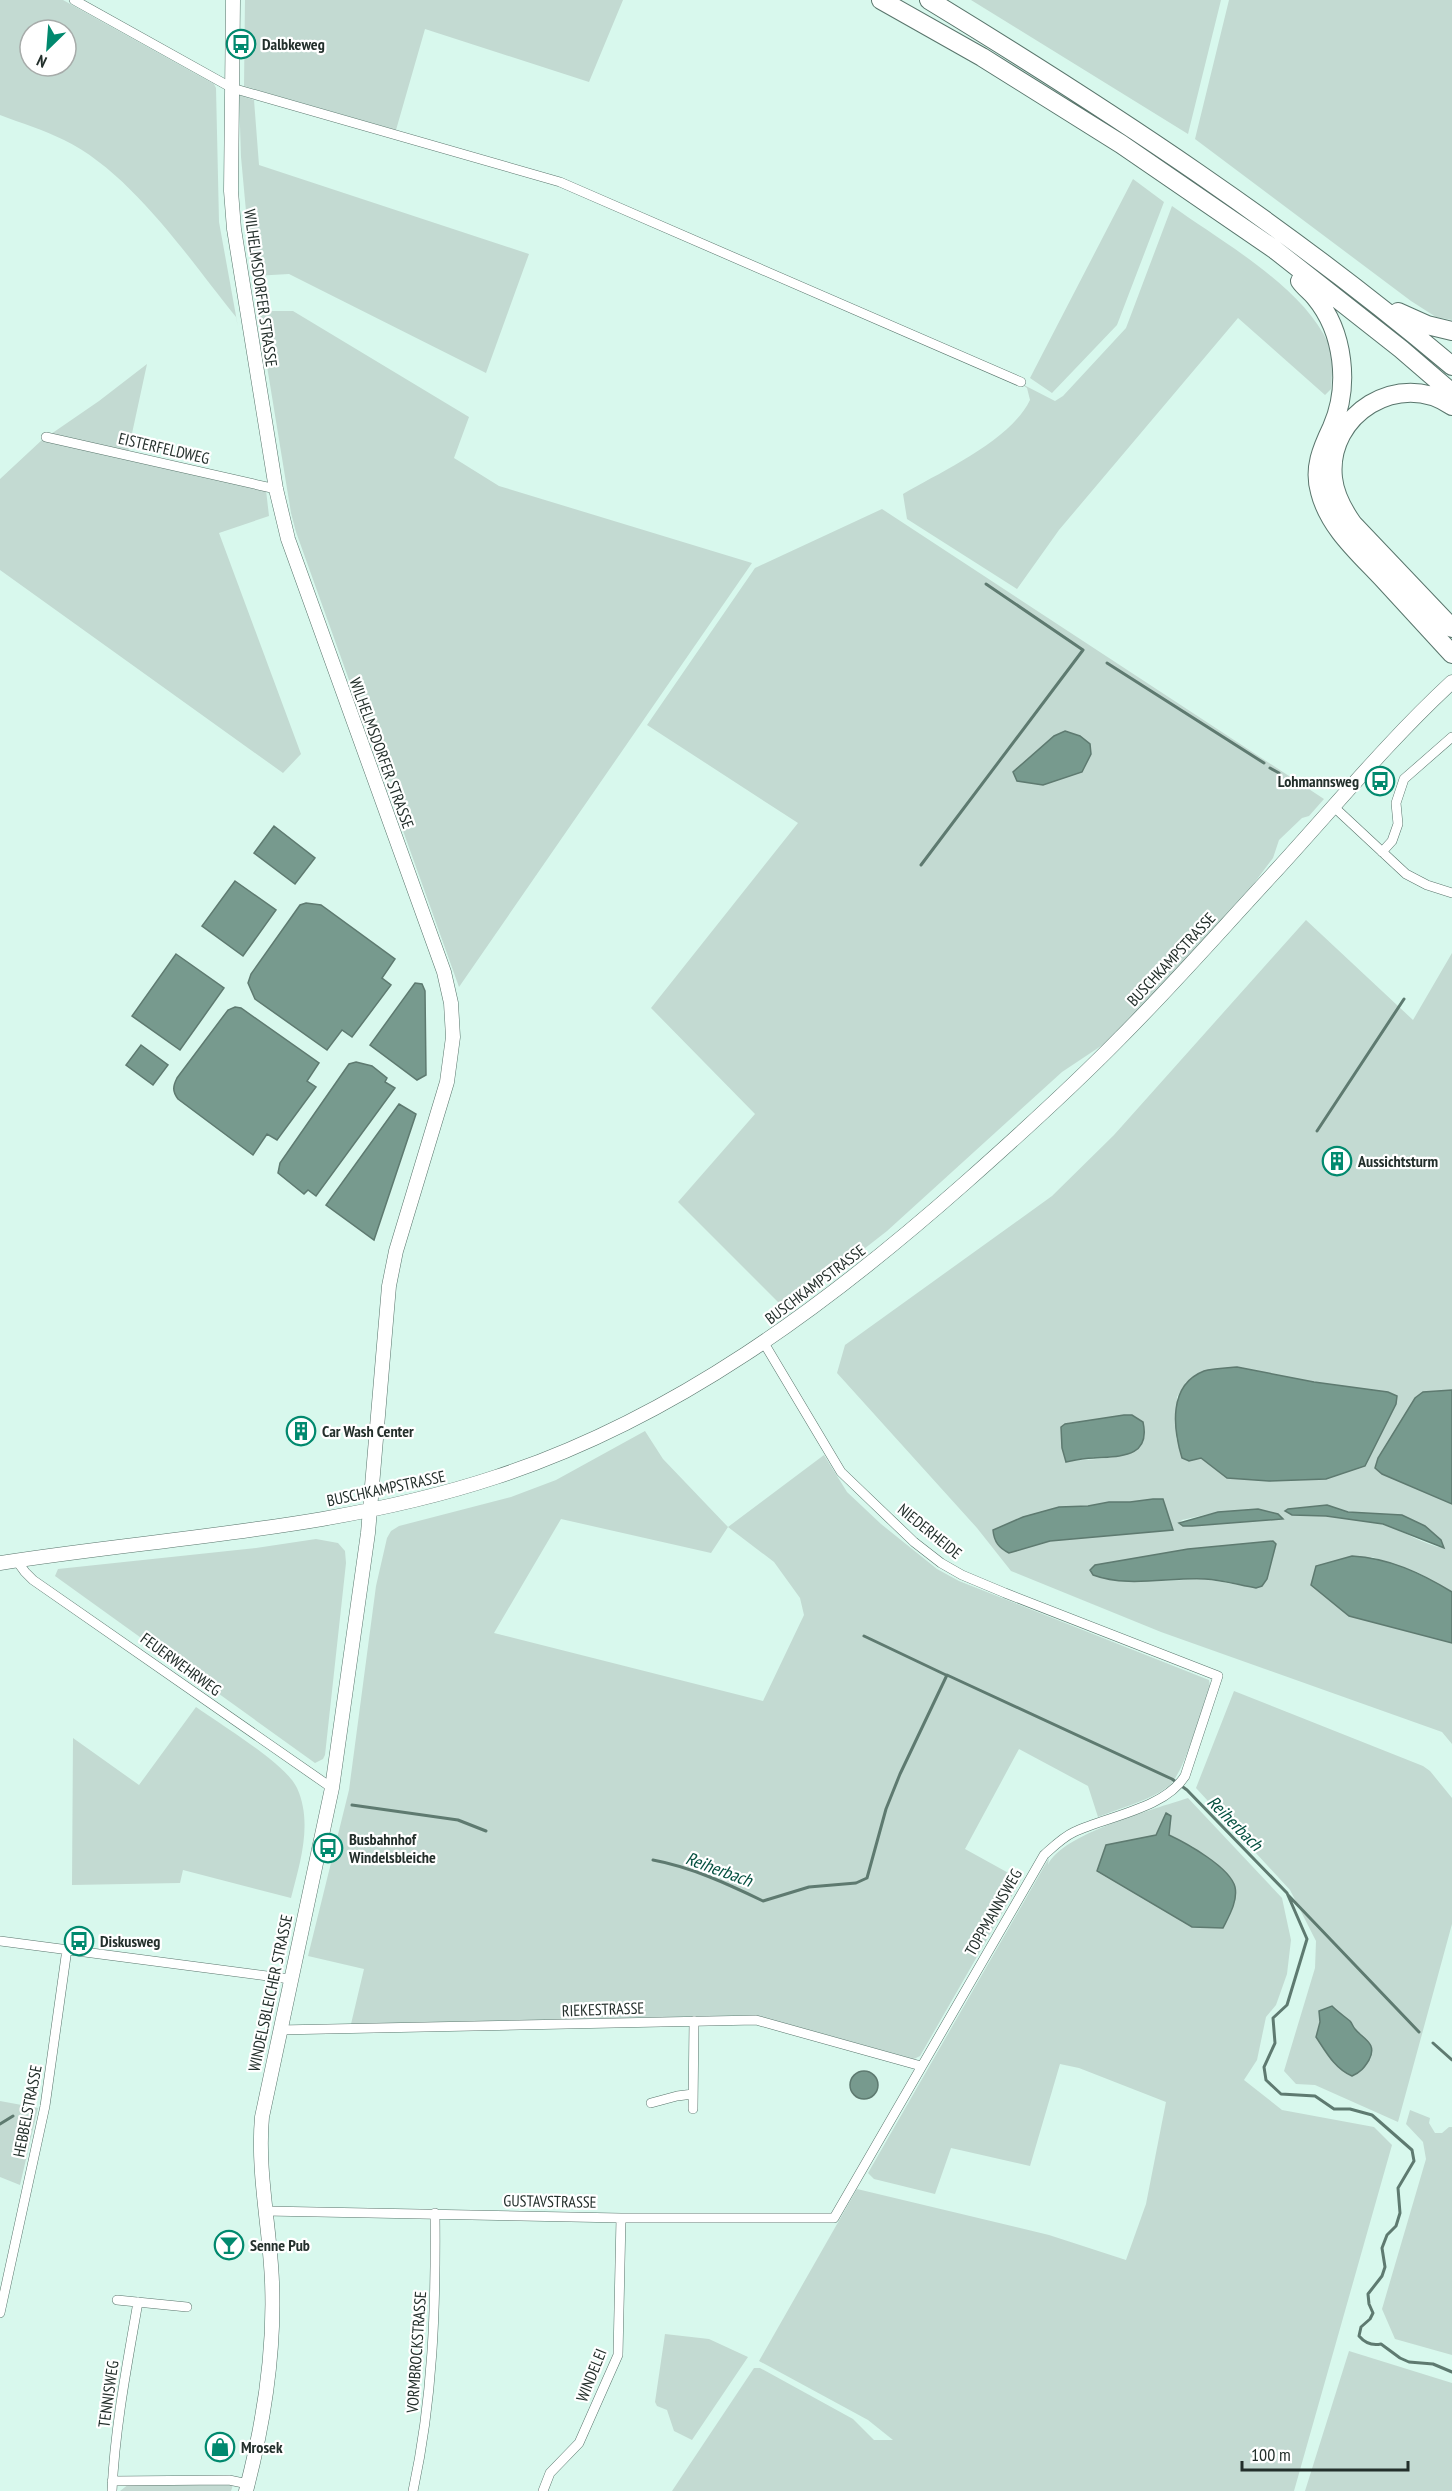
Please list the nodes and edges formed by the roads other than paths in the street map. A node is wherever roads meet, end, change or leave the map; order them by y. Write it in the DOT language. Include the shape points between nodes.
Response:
graph roads {
  1 [pos="74,0"];
  2 [pos="233,0"];
  3 [pos="881,0"];
  4 [pos="930,0"];
  5 [pos="232,88"];
  6 [pos="1274,249"];
  7 [pos="1369,296"];
  8 [pos="1452,331"];
  9 [pos="1452,366"];
  10 [pos="1021,382"];
  11 [pos="1452,393"];
  12 [pos="1452,406"];
  13 [pos="46,437"];
  14 [pos="276,489"];
  15 [pos="1451,626"];
  16 [pos="1452,654"];
  17 [pos="1452,682"];
  18 [pos="1452,737"];
  19 [pos="1334,807"];
  20 [pos="1382,852"];
  21 [pos="1452,893"];
  22 [pos="764,1343"];
  23 [pos="370,1512"];
  24 [pos="17,1561"];
  25 [pos="0,1563"];
  26 [pos="1218,1676"];
  27 [pos="333,1788"];
  28 [pos="0,1941"];
  29 [pos="67,1949"];
  30 [pos="290,1979"];
  31 [pos="694,2021"];
  32 [pos="279,2030"];
  33 [pos="921,2066"];
  34 [pos="693,2094"];
  35 [pos="651,2103"];
  36 [pos="693,2109"];
  37 [pos="266,2211"];
  38 [pos="435,2213"];
  39 [pos="621,2218"];
  40 [pos="834,2218"];
  41 [pos="117,2300"];
  42 [pos="138,2302"];
  43 [pos="187,2307"];
  44 [pos="0,2313"];
  45 [pos="112,2486"];
  46 [pos="247,2487"];
  47 [pos="413,2491"];
  48 [pos="543,2491"];
  1 -- 5 [label="street"];
  2 -- 5 [label="main road, WILHELMSDORFER STRASSE"];
  3 -- 6 [label="highway" via="982,57 1121,144"];
  4 -- 7 [label="highway" via="1178,158"];
  5 -- 10 [label="street" via="560,182"];
  5 -- 14 [label="main road, WILHELMSDORFER STRASSE" via="234,229"];
  6 -- 11 [label="highway"];
  6 -- 16 [label="highway" via="1316,298 1340,345 1341,398 1317,468 1326,511 1344,537"];
  7 -- 8 [label="highway" via="1427,325"];
  7 -- 9 [label="highway"];
  12 -- 15 [label="highway" via="1441,398 1408,392 1363,408 1343,430 1336,446 1333,477 1342,509 1353,524"];
  13 -- 14 [label="street, EISTERFELDWEG"];
  14 -- 23 [label="main road, WILHELMSDORFER STRASSE" via="288,539 452,1003 453,1037 447,1082 389,1286"];
  17 -- 19 [label="main road, BUSCHKAMPSTRASSE"];
  18 -- 20 [label="street" via="1404,779 1396,803 1398,824 1392,841"];
  19 -- 20 [label="street"];
  19 -- 22 [label="main road, BUSCHKAMPSTRASSE" via="1121,1038 1013,1140 844,1285"];
  20 -- 21 [label="street" via="1406,874"];
  22 -- 23 [label="main road, BUSCHKAMPSTRASSE" via="665,1402 568,1450 496,1477"];
  22 -- 26 [label="street, NIEDERHEIDE" via="841,1472 941,1563 1005,1593"];
  23 -- 24 [label="main road, BUSCHKAMPSTRASSE"];
  23 -- 27 [label="main road, WINDELSBLEICHER STRASSE"];
  24 -- 25 [label="main road, BUSCHKAMPSTRASSE"];
  24 -- 27 [label="street, FEUERWEHRWEG" via="33,1580"];
  26 -- 33 [label="street, TOPPMANNSWEG" via="1178,1787 1163,1798 1071,1833 1044,1855"];
  27 -- 30 [label="main road, WINDELSBLEICHER STRASSE"];
  28 -- 29 [label="street"];
  29 -- 30 [label="street"];
  29 -- 44 [label="street, HEBBELSTRASSE" via="45,2106"];
  30 -- 32 [label="main road, WINDELSBLEICHER STRASSE"];
  31 -- 32 [label="street, RIEKESTRASSE"];
  31 -- 33 [label="street, RIEKESTRASSE" via="756,2020"];
  31 -- 34 [label="street"];
  32 -- 37 [label="main road, WINDELSBLEICHER STRASSE" via="261,2117"];
  33 -- 40 [label="street, TOPPMANNSWEG"];
  34 -- 35 [label="street"];
  34 -- 36 [label="street"];
  37 -- 38 [label="street, GUSTAVSTRASSE"];
  37 -- 46 [label="main road, WINDELSBLEICHER STRASSE" via="272,2342 263,2419"];
  38 -- 39 [label="street, GUSTAVSTRASSE"];
  38 -- 47 [label="street, VORMBROCKSTRASSE" via="433,2360"];
  39 -- 40 [label="street, GUSTAVSTRASSE"];
  39 -- 48 [label="street, WINDELEI" via="618,2355 579,2443 550,2473"];
  41 -- 42 [label="street"];
  42 -- 43 [label="street"];
  42 -- 45 [label="street, TENNISWEG"];
  45 -- 46 [label="street, WINDELSBLEICHER STRASSE" via="229,2480"];
}
